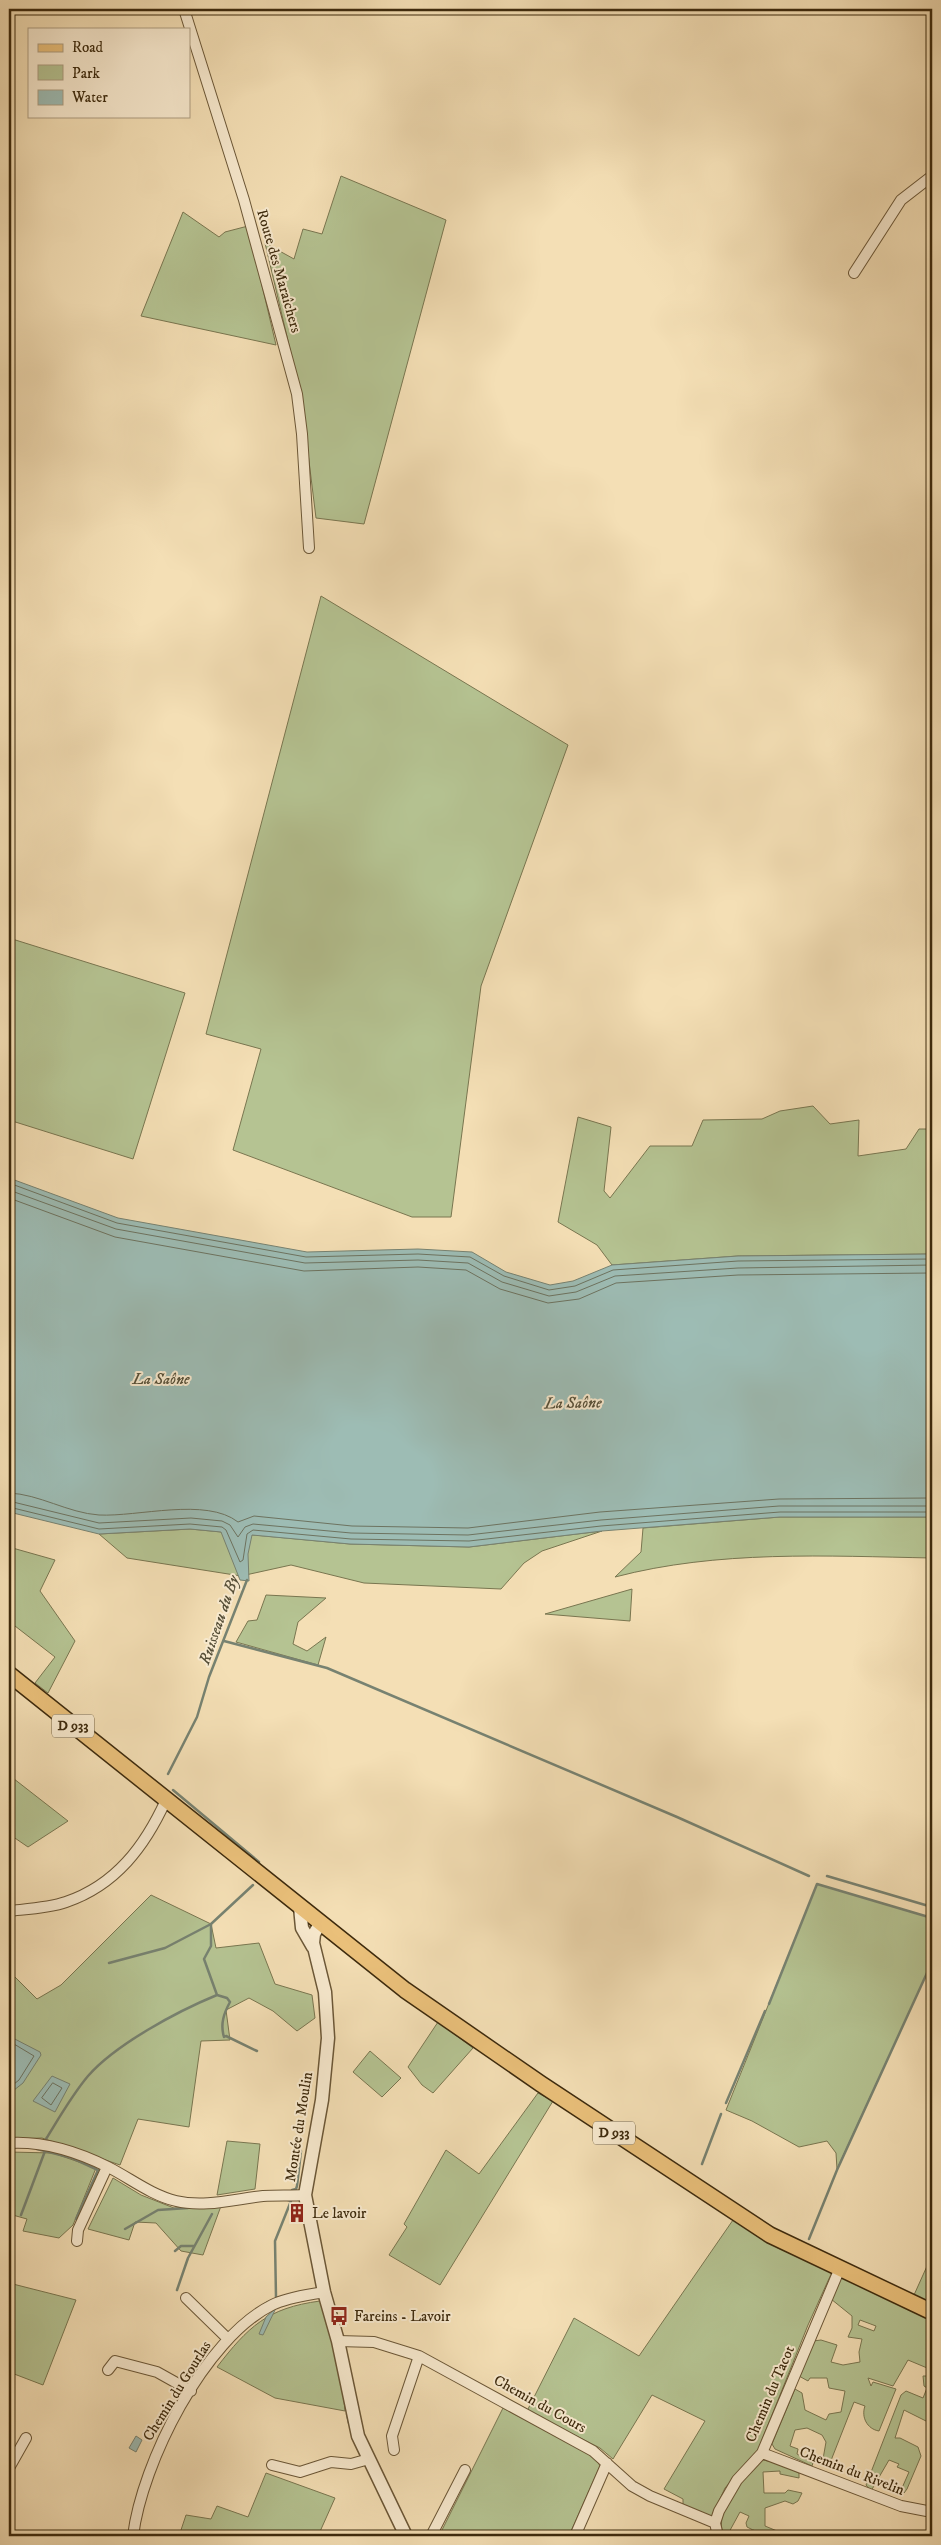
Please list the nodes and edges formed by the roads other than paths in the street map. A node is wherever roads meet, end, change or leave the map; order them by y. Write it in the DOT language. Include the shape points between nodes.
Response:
graph roads {
  1 [pos="184,9"];
  2 [pos="190,28"];
  3 [pos="190,28"];
  4 [pos="932,176"];
  5 [pos="854,273"];
  6 [pos="308,548"];
  7 [pos="9,1674"];
  8 [pos="166,1800"];
  9 [pos="300,1907"];
  10 [pos="9,1912"];
  11 [pos="320,1924"];
  12 [pos="313,1947"];
  13 [pos="9,2143"];
  14 [pos="107,2167"];
  15 [pos="305,2196"];
  16 [pos="77,2241"];
  17 [pos="840,2268"];
  18 [pos="324,2292"];
  19 [pos="186,2298"];
  20 [pos="932,2312"];
  21 [pos="228,2338"];
  22 [pos="338,2341"];
  23 [pos="418,2356"];
  24 [pos="108,2370"];
  25 [pos="191,2391"];
  26 [pos="26,2438"];
  27 [pos="394,2450"];
  28 [pos="762,2453"];
  29 [pos="368,2459"];
  30 [pos="607,2463"];
  31 [pos="272,2465"];
  32 [pos="9,2468"];
  33 [pos="465,2470"];
  34 [pos="932,2512"];
  35 [pos="715,2523"];
  36 [pos="133,2536"];
  37 [pos="406,2536"];
  38 [pos="430,2536"];
  39 [pos="575,2536"];
  40 [pos="717,2536"];
  1 -- 2 [label="street, Route des Maraîchers"];
  3 -- 6 [label="street, Route des Maraîchers" via="244,200 296,394 302,434"];
  4 -- 5 [label="street" via="901,200"];
  7 -- 8 [label="main road, D 933"];
  8 -- 9 [label="main road, D 933"];
  8 -- 10 [label="street" via="152,1830 132,1858 111,1878 87,1894 64,1903"];
  9 -- 11 [label="main road, D 933"];
  9 -- 12 [label="street, Montée du Moulin" via="302,1928"];
  11 -- 12 [label="street" via="314,1934"];
  11 -- 17 [label="main road, D 933" via="405,1990 688,2182 770,2235"];
  12 -- 15 [label="street, Montée du Moulin" via="325,1992 328,2038 322,2100"];
  13 -- 14 [label="street" via="30,2142"];
  14 -- 15 [label="street" via="158,2195 196,2204 264,2196"];
  14 -- 16 [label="street" via="78,2230"];
  15 -- 18 [label="street, Montée du Moulin"];
  17 -- 20 [label="main road, D 933"];
  17 -- 28 [label="street, Chemin du Tacot"];
  18 -- 21 [label="street, Chemin du Gourlas" via="273,2304"];
  18 -- 22 [label="street, Montée du Moulin"];
  19 -- 21 [label="street"];
  21 -- 25 [label="street, Chemin du Gourlas"];
  22 -- 23 [label="street, Chemin du Cours" via="374,2342"];
  22 -- 29 [label="street, Montée du Moulin" via="358,2436"];
  23 -- 27 [label="street" via="392,2436"];
  23 -- 30 [label="street, Chemin du Cours" via="551,2427 601,2456"];
  24 -- 25 [label="street" via="116,2361 144,2366"];
  25 -- 36 [label="street, Chemin du Gourlas" via="154,2457 136,2512"];
  26 -- 32 [label="street"];
  28 -- 34 [label="street, Chemin du Rivelin" via="895,2504"];
  28 -- 35 [label="street, Chemin du Tacot" via="730,2489"];
  29 -- 31 [label="street" via="351,2464 331,2462 300,2472"];
  29 -- 37 [label="street, Montée du Moulin"];
  30 -- 35 [label="street, Chemin du Cours" via="632,2486 650,2496"];
  30 -- 39 [label="street"];
  33 -- 38 [label="street"];
  35 -- 40 [label="street"];
}
